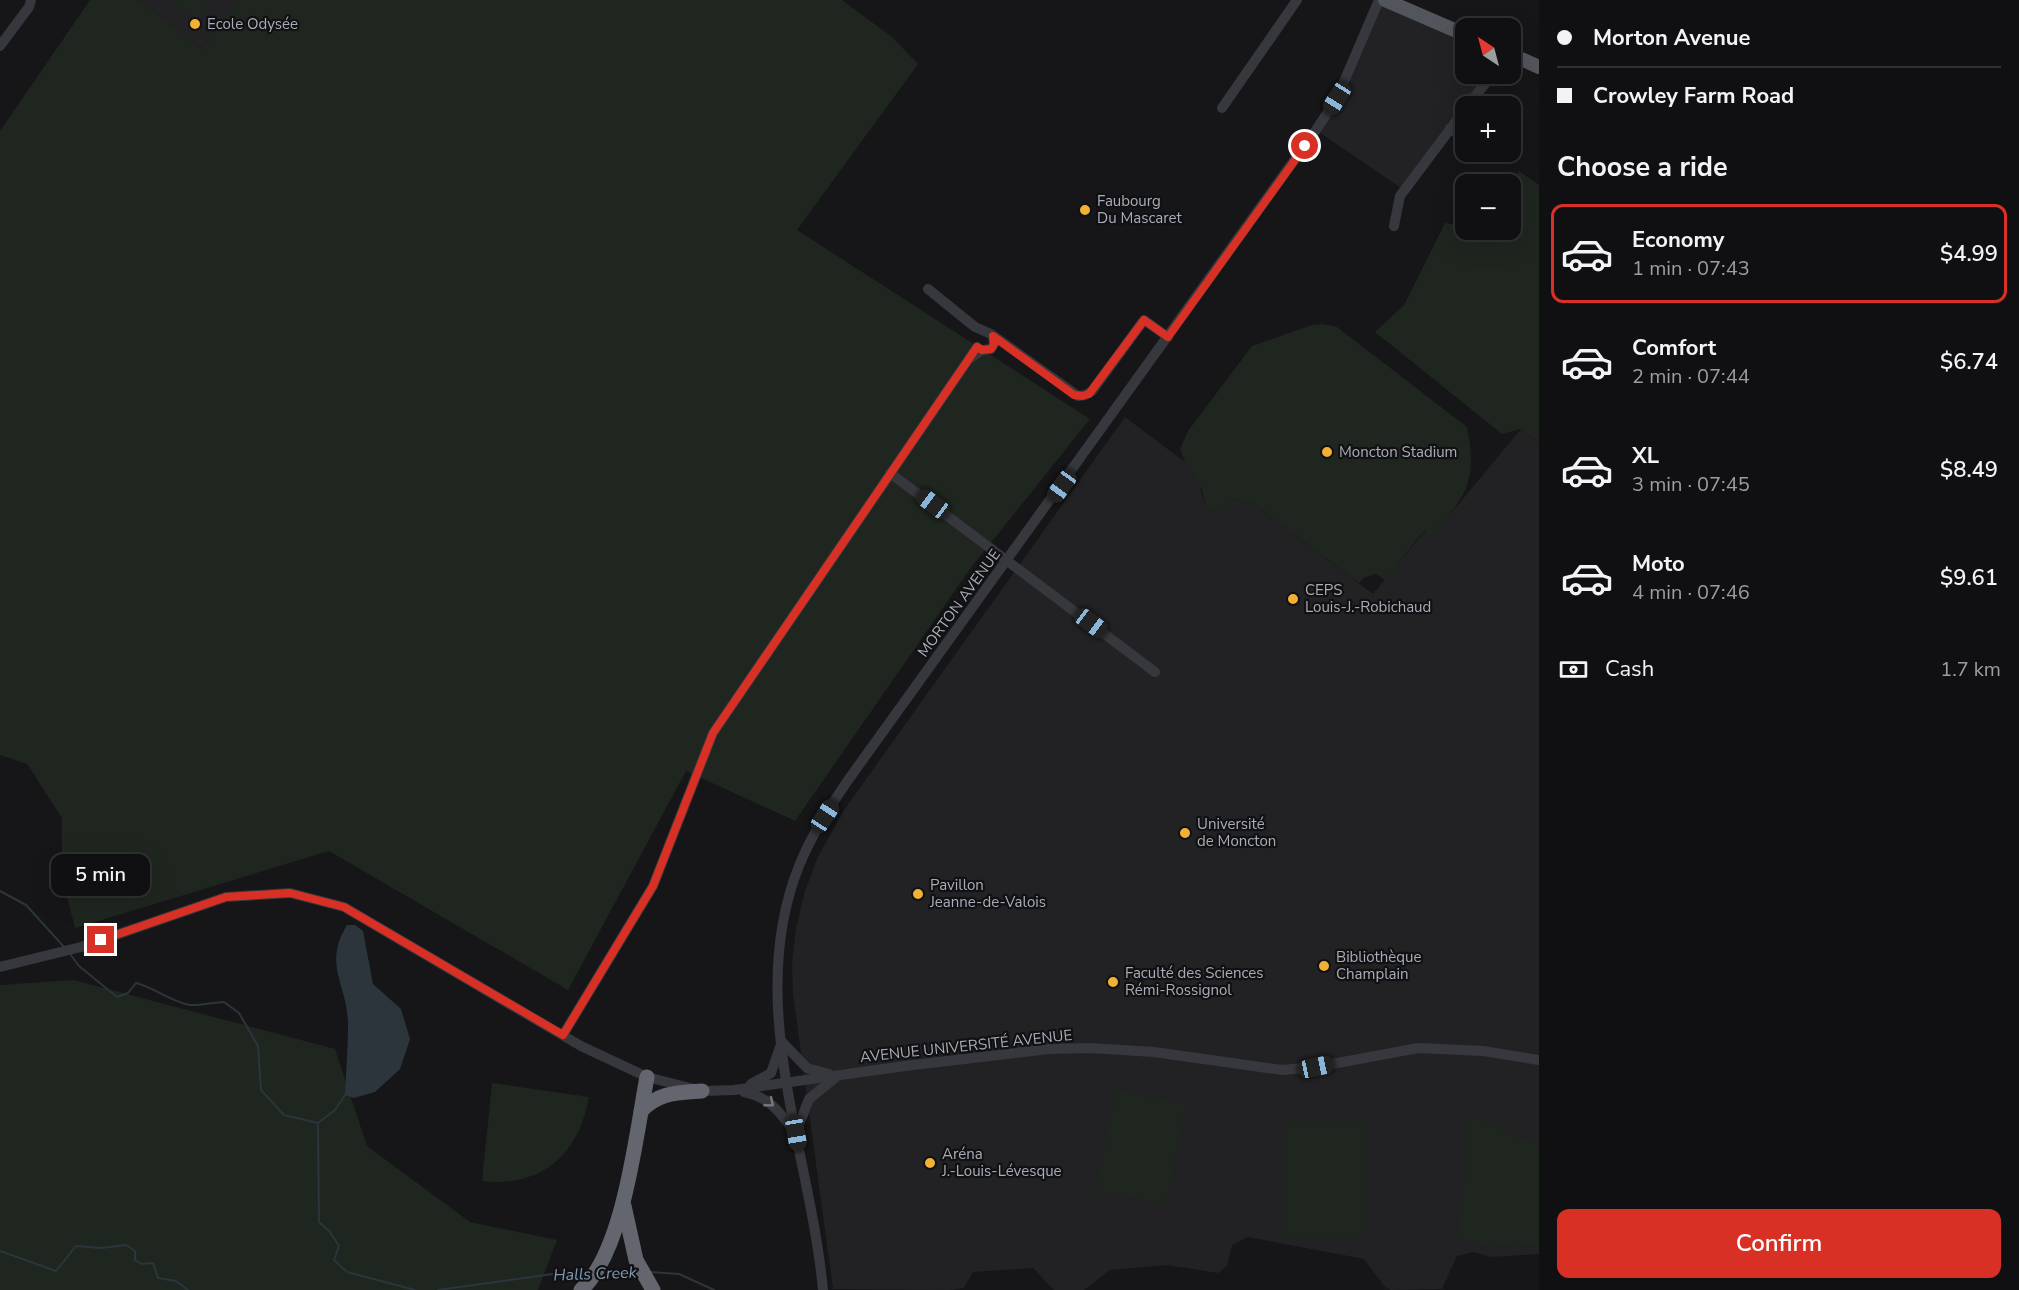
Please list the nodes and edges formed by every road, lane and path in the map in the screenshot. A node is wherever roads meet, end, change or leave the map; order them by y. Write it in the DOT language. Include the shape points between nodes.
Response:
graph roads {
  1 [pos="31,0"];
  2 [pos="1297,0"];
  3 [pos="1379,0"];
  4 [pos="1385,0"];
  5 [pos="1455,30"];
  6 [pos="0,46"];
  7 [pos="1521,59"];
  8 [pos="1539,67"];
  9 [pos="1485,84"];
  10 [pos="1475,96"];
  11 [pos="1222,108"];
  12 [pos="1455,121"];
  13 [pos="1450,128"];
  14 [pos="1455,132"];
  15 [pos="1394,226"];
  16 [pos="928,290"];
  17 [pos="1168,337"];
  18 [pos="985,339"];
  19 [pos="890,473"];
  20 [pos="1009,560"];
  21 [pos="1155,672"];
  22 [pos="0,966"];
  23 [pos="563,1035"];
  24 [pos="781,1041"];
  25 [pos="1539,1060"];
  26 [pos="838,1075"];
  27 [pos="647,1077"];
  28 [pos="788,1083"];
  29 [pos="734,1090"];
  30 [pos="702,1091"];
  31 [pos="641,1111"];
  32 [pos="796,1133"];
  33 [pos="623,1200"];
  34 [pos="584,1287"];
  35 [pos="822,1287"];
  36 [pos="651,1288"];
  1 -- 6 [label="street"];
  2 -- 11 [label="street"];
  3 -- 17 [label="street, MORTON AVENUE" via="1337,98"];
  4 -- 5 [label="main road"];
  7 -- 8 [label="main road"];
  9 -- 10 [label="street"];
  12 -- 13 [label="street"];
  13 -- 14 [label="street"];
  13 -- 15 [label="street" via="1400,195"];
  16 -- 18 [label="street"];
  17 -- 18 [label="street" via="1144,320 1092,391 1082,396 1074,395"];
  17 -- 20 [label="street, MORTON AVENUE"];
  18 -- 19 [label="street"];
  19 -- 20 [label="street"];
  19 -- 23 [label="street" via="713,733 653,886"];
  20 -- 21 [label="street"];
  20 -- 24 [label="street, MORTON AVENUE" via="814,832 798,867 782,927 777,960"];
  22 -- 23 [label="street" via="81,947 226,897 290,893 344,907"];
  23 -- 27 [label="street"];
  24 -- 26 [label="street" via="807,1068"];
  24 -- 28 [label="street, MORTON AVENUE"];
  24 -- 29 [label="street" via="771,1073"];
  25 -- 26 [label="street, AVENUE UNIVERSITÉ AVENUE" via="1483,1051 1418,1048 1282,1070 1154,1052 1089,1048"];
  26 -- 28 [label="street, AVENUE UNIVERSITÉ AVENUE"];
  26 -- 32 [label="street" via="809,1099"];
  27 -- 30 [label="street"];
  27 -- 31 [label="highway"];
  28 -- 29 [label="street, AVENUE UNIVERSITÉ AVENUE"];
  28 -- 32 [label="street, MORTON AVENUE"];
  29 -- 30 [label="street"];
  29 -- 32 [label="street, one-way" via="760,1095 771,1102"];
  30 -- 31 [label="highway" via="664,1094"];
  31 -- 33 [label="highway"];
  32 -- 35 [label="street, MORTON AVENUE"];
  33 -- 34 [label="highway" via="604,1258"];
  33 -- 36 [label="highway" via="636,1260"];
}
